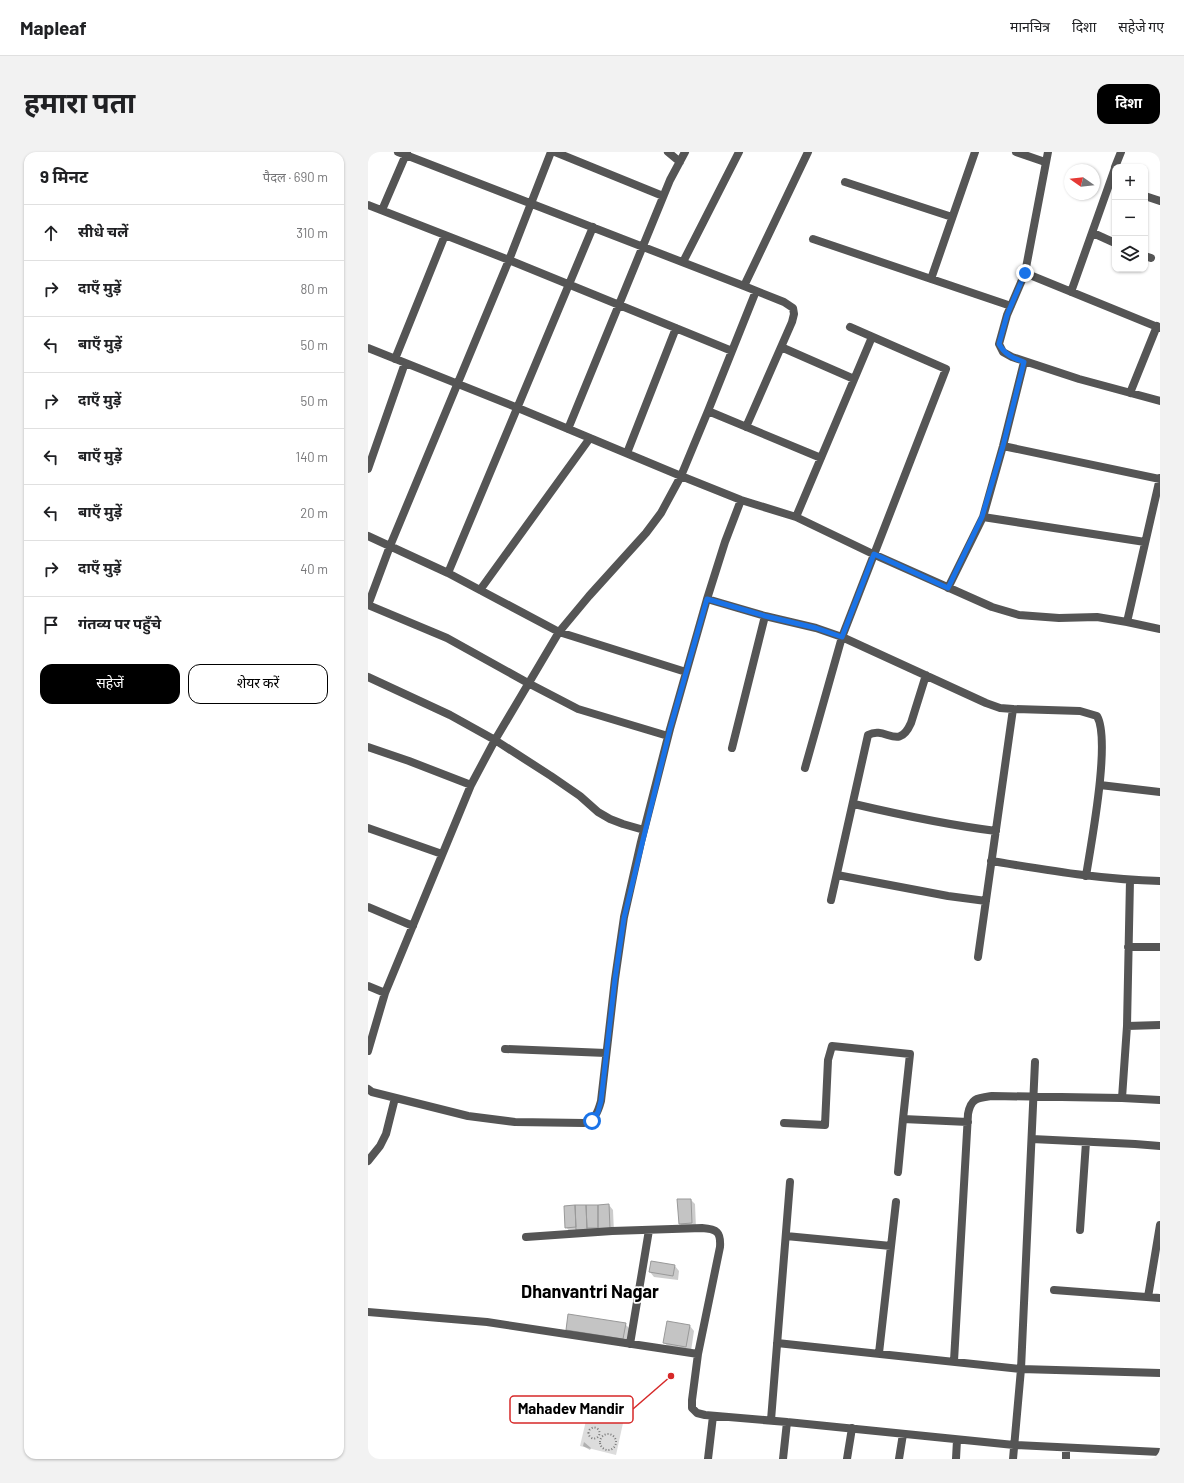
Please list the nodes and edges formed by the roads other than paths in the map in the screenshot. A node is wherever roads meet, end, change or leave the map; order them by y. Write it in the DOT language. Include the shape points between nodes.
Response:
graph roads {
  1 [pos="550,152"];
  2 [pos="555,152"];
  3 [pos="668,152"];
  4 [pos="685,152"];
  5 [pos="739,152"];
  6 [pos="808,152"];
  7 [pos="974,152"];
  8 [pos="1016,152"];
  9 [pos="1048,152"];
  10 [pos="1121,152"];
  11 [pos="403,153"];
  12 [pos="680,162"];
  13 [pos="1045,162"];
  14 [pos="1116,164"];
  15 [pos="845,182"];
  16 [pos="1112,186"];
  17 [pos="663,196"];
  18 [pos="1148,197"];
  19 [pos="1160,201"];
  20 [pos="531,203"];
  21 [pos="368,205"];
  22 [pos="382,210"];
  23 [pos="952,217"];
  24 [pos="593,227"];
  25 [pos="1093,233"];
  26 [pos="445,235"];
  27 [pos="814,239"];
  28 [pos="1112,241"];
  29 [pos="643,246"];
  30 [pos="509,260"];
  31 [pos="683,262"];
  32 [pos="1025,273"];
  33 [pos="930,279"];
  34 [pos="570,285"];
  35 [pos="744,286"];
  36 [pos="756,291"];
  37 [pos="1071,292"];
  38 [pos="619,305"];
  39 [pos="1011,306"];
  40 [pos="1158,327"];
  41 [pos="676,328"];
  42 [pos="850,328"];
  43 [pos="872,337"];
  44 [pos="781,347"];
  45 [pos="368,348"];
  46 [pos="732,351"];
  47 [pos="395,359"];
  48 [pos="1024,362"];
  49 [pos="405,363"];
  50 [pos="854,379"];
  51 [pos="456,384"];
  52 [pos="1130,393"];
  53 [pos="1160,401"];
  54 [pos="518,408"];
  55 [pos="708,411"];
  56 [pos="746,427"];
  57 [pos="568,429"];
  58 [pos="590,438"];
  59 [pos="1003,446"];
  60 [pos="627,453"];
  61 [pos="821,458"];
  62 [pos="368,469"];
  63 [pos="681,476"];
  64 [pos="1160,479"];
  65 [pos="741,500"];
  66 [pos="796,517"];
  67 [pos="982,517"];
  68 [pos="368,536"];
  69 [pos="1146,542"];
  70 [pos="390,546"];
  71 [pos="874,554"];
  72 [pos="448,573"];
  73 [pos="948,588"];
  74 [pos="480,590"];
  75 [pos="707,599"];
  76 [pos="368,605"];
  77 [pos="765,616"];
  78 [pos="1127,622"];
  79 [pos="1160,628"];
  80 [pos="559,632"];
  81 [pos="842,637"];
  82 [pos="686,672"];
  83 [pos="926,675"];
  84 [pos="368,677"];
  85 [pos="528,684"];
  86 [pos="1013,709"];
  87 [pos="668,736"];
  88 [pos="495,740"];
  89 [pos="368,747"];
  90 [pos="732,748"];
  91 [pos="805,768"];
  92 [pos="1100,784"];
  93 [pos="471,785"];
  94 [pos="1160,792"];
  95 [pos="854,804"];
  96 [pos="368,828"];
  97 [pos="644,830"];
  98 [pos="996,831"];
  99 [pos="442,854"];
  100 [pos="991,861"];
  101 [pos="837,875"];
  102 [pos="1086,876"];
  103 [pos="1130,880"];
  104 [pos="1160,881"];
  105 [pos="831,900"];
  106 [pos="986,901"];
  107 [pos="368,907"];
  108 [pos="413,926"];
  109 [pos="1128,947"];
  110 [pos="1160,947"];
  111 [pos="978,957"];
  112 [pos="368,986"];
  113 [pos="385,993"];
  114 [pos="1160,1025"];
  115 [pos="1126,1026"];
  116 [pos="505,1049"];
  117 [pos="368,1051"];
  118 [pos="606,1053"];
  119 [pos="1035,1062"];
  120 [pos="368,1089"];
  121 [pos="395,1098"];
  122 [pos="1034,1098"];
  123 [pos="1122,1098"];
  124 [pos="1160,1100"];
  125 [pos="903,1120"];
  126 [pos="968,1122"];
  127 [pos="784,1123"];
  128 [pos="1032,1139"];
  129 [pos="1086,1142"];
  130 [pos="1160,1146"];
  131 [pos="369,1159"];
  132 [pos="898,1172"];
  133 [pos="790,1182"];
  134 [pos="896,1202"];
  135 [pos="1160,1225"];
  136 [pos="649,1230"];
  137 [pos="1080,1230"];
  138 [pos="786,1236"];
  139 [pos="526,1237"];
  140 [pos="891,1246"];
  141 [pos="1054,1290"];
  142 [pos="1148,1297"];
  143 [pos="1160,1298"];
  144 [pos="368,1312"];
  145 [pos="777,1343"];
  146 [pos="630,1344"];
  147 [pos="698,1354"];
  148 [pos="879,1354"];
  149 [pos="954,1362"];
  150 [pos="1021,1368"];
  151 [pos="1160,1373"];
  152 [pos="713,1416"];
  153 [pos="771,1420"];
  154 [pos="788,1422"];
  155 [pos="852,1428"];
  156 [pos="903,1434"];
  157 [pos="958,1440"];
  158 [pos="1014,1445"];
  159 [pos="1066,1448"];
  160 [pos="1160,1452"];
  161 [pos="708,1459"];
  162 [pos="783,1459"];
  163 [pos="847,1459"];
  164 [pos="899,1459"];
  165 [pos="956,1459"];
  166 [pos="1013,1459"];
  167 [pos="1066,1459"];
  1 -- 20 [label="street"];
  2 -- 17 [label="street"];
  3 -- 12 [label="street"];
  4 -- 12 [label="street"];
  5 -- 31 [label="street"];
  6 -- 35 [label="street"];
  7 -- 23 [label="street"];
  8 -- 13 [label="street"];
  9 -- 13 [label="street"];
  10 -- 14 [label="street"];
  11 -- 20 [label="street"];
  11 -- 22 [label="street"];
  12 -- 17 [label="street"];
  13 -- 32 [label="street"];
  15 -- 23 [label="street"];
  16 -- 25 [label="street"];
  17 -- 29 [label="street"];
  18 -- 19 [label="street"];
  20 -- 24 [label="street"];
  20 -- 30 [label="street"];
  21 -- 22 [label="street"];
  22 -- 26 [label="street"];
  23 -- 33 [label="street"];
  24 -- 29 [label="street"];
  24 -- 34 [label="street"];
  25 -- 28 [label="street"];
  25 -- 37 [label="street"];
  26 -- 30 [label="street"];
  26 -- 47 [label="street"];
  27 -- 33 [label="street"];
  29 -- 31 [label="street"];
  29 -- 38 [label="street"];
  30 -- 34 [label="street"];
  30 -- 51 [label="street"];
  31 -- 35 [label="street"];
  32 -- 37 [label="street"];
  32 -- 39 [label="street"];
  33 -- 39 [label="street"];
  34 -- 38 [label="street"];
  34 -- 54 [label="street"];
  35 -- 36 [label="street"];
  36 -- 44 [label="street" via="793,308 792,322"];
  36 -- 46 [label="street"];
  37 -- 40 [label="street"];
  38 -- 41 [label="street"];
  38 -- 57 [label="street"];
  39 -- 48 [label="street" via="999,344 1003,352"];
  40 -- 52 [label="street"];
  41 -- 46 [label="street"];
  41 -- 60 [label="street"];
  42 -- 43 [label="street"];
  43 -- 50 [label="street"];
  43 -- 71 [label="street" via="946,369"];
  44 -- 50 [label="street"];
  44 -- 56 [label="street"];
  45 -- 47 [label="street"];
  46 -- 55 [label="street"];
  47 -- 49 [label="street"];
  48 -- 52 [label="street"];
  48 -- 59 [label="street"];
  49 -- 51 [label="street"];
  49 -- 62 [label="street"];
  50 -- 61 [label="street"];
  51 -- 54 [label="street"];
  51 -- 70 [label="street"];
  52 -- 53 [label="street"];
  54 -- 57 [label="street"];
  54 -- 72 [label="street"];
  55 -- 56 [label="street"];
  55 -- 63 [label="street"];
  56 -- 61 [label="street"];
  57 -- 58 [label="street"];
  58 -- 60 [label="street"];
  58 -- 74 [label="street"];
  59 -- 64 [label="street"];
  59 -- 67 [label="street"];
  60 -- 63 [label="street"];
  61 -- 66 [label="street"];
  63 -- 65 [label="street"];
  63 -- 80 [label="street" via="661,513 646,533"];
  64 -- 69 [label="street"];
  65 -- 66 [label="street"];
  65 -- 75 [label="street"];
  66 -- 71 [label="street"];
  67 -- 69 [label="street"];
  67 -- 73 [label="street"];
  68 -- 70 [label="street"];
  69 -- 78 [label="street"];
  70 -- 72 [label="street"];
  70 -- 76 [label="street"];
  71 -- 73 [label="street"];
  71 -- 81 [label="street"];
  72 -- 74 [label="street"];
  73 -- 78 [label="street" via="992,607 1019,615 1098,618"];
  74 -- 80 [label="street"];
  75 -- 77 [label="street"];
  75 -- 82 [label="street"];
  76 -- 85 [label="street" via="447,638"];
  77 -- 81 [label="street"];
  77 -- 90 [label="street"];
  78 -- 79 [label="street"];
  80 -- 82 [label="street"];
  80 -- 85 [label="street"];
  81 -- 83 [label="street"];
  81 -- 91 [label="street"];
  82 -- 87 [label="street"];
  83 -- 86 [label="street" via="986,703"];
  83 -- 95 [label="street" via="911,723 903,736 876,732 868,735"];
  84 -- 88 [label="street" via="450,715"];
  85 -- 87 [label="street" via="578,709"];
  85 -- 88 [label="street"];
  86 -- 92 [label="street" via="1080,711 1097,716 1102,731"];
  86 -- 98 [label="street"];
  87 -- 97 [label="street"];
  88 -- 93 [label="street"];
  88 -- 97 [label="street" via="580,796 598,812 623,824"];
  89 -- 93 [label="street"];
  92 -- 94 [label="street"];
  92 -- 102 [label="street"];
  93 -- 99 [label="street"];
  95 -- 98 [label="street" via="924,820"];
  95 -- 101 [label="street"];
  96 -- 99 [label="street"];
  97 -- 118 [label="street" via="624,918"];
  98 -- 100 [label="street"];
  99 -- 108 [label="street"];
  100 -- 102 [label="street"];
  100 -- 106 [label="street"];
  101 -- 105 [label="street"];
  101 -- 106 [label="street"];
  102 -- 103 [label="street"];
  103 -- 104 [label="street"];
  103 -- 109 [label="street"];
  106 -- 111 [label="street"];
  107 -- 108 [label="street"];
  108 -- 113 [label="street"];
  109 -- 110 [label="street"];
  109 -- 115 [label="street"];
  112 -- 113 [label="street"];
  113 -- 117 [label="street"];
  114 -- 115 [label="street"];
  115 -- 123 [label="street"];
  116 -- 118 [label="street"];
  118 -- 121 [label="street" via="598,1112 592,1121 584,1123 515,1122 468,1116"];
  119 -- 122 [label="street"];
  120 -- 121 [label="street"];
  121 -- 131 [label="street" via="386,1134"];
  122 -- 123 [label="street"];
  122 -- 126 [label="street" via="978,1098 970,1106"];
  122 -- 128 [label="street"];
  123 -- 124 [label="street"];
  125 -- 126 [label="street"];
  125 -- 127 [label="street" via="910,1054 832,1046 828,1060 825,1125"];
  125 -- 132 [label="street"];
  126 -- 149 [label="street"];
  128 -- 129 [label="street"];
  128 -- 150 [label="street"];
  129 -- 130 [label="street"];
  129 -- 137 [label="street"];
  133 -- 138 [label="street"];
  134 -- 140 [label="street"];
  135 -- 142 [label="street"];
  136 -- 139 [label="street"];
  136 -- 146 [label="street"];
  136 -- 147 [label="street" via="712,1229 721,1237"];
  138 -- 140 [label="street"];
  138 -- 145 [label="street"];
  140 -- 148 [label="street"];
  141 -- 142 [label="street"];
  142 -- 143 [label="street"];
  144 -- 146 [label="street" via="487,1322"];
  145 -- 148 [label="street"];
  145 -- 153 [label="street"];
  146 -- 147 [label="street"];
  147 -- 152 [label="street" via="692,1408 697,1413"];
  148 -- 149 [label="street"];
  149 -- 150 [label="street"];
  150 -- 151 [label="street"];
  150 -- 158 [label="street"];
  152 -- 153 [label="street"];
  152 -- 161 [label="street"];
  153 -- 154 [label="street"];
  154 -- 155 [label="street"];
  154 -- 162 [label="street"];
  155 -- 156 [label="street"];
  155 -- 163 [label="street"];
  156 -- 157 [label="street"];
  156 -- 164 [label="street"];
  157 -- 158 [label="street"];
  157 -- 165 [label="street"];
  158 -- 159 [label="street"];
  158 -- 166 [label="street"];
  159 -- 160 [label="street"];
  159 -- 167 [label="street"];
}
